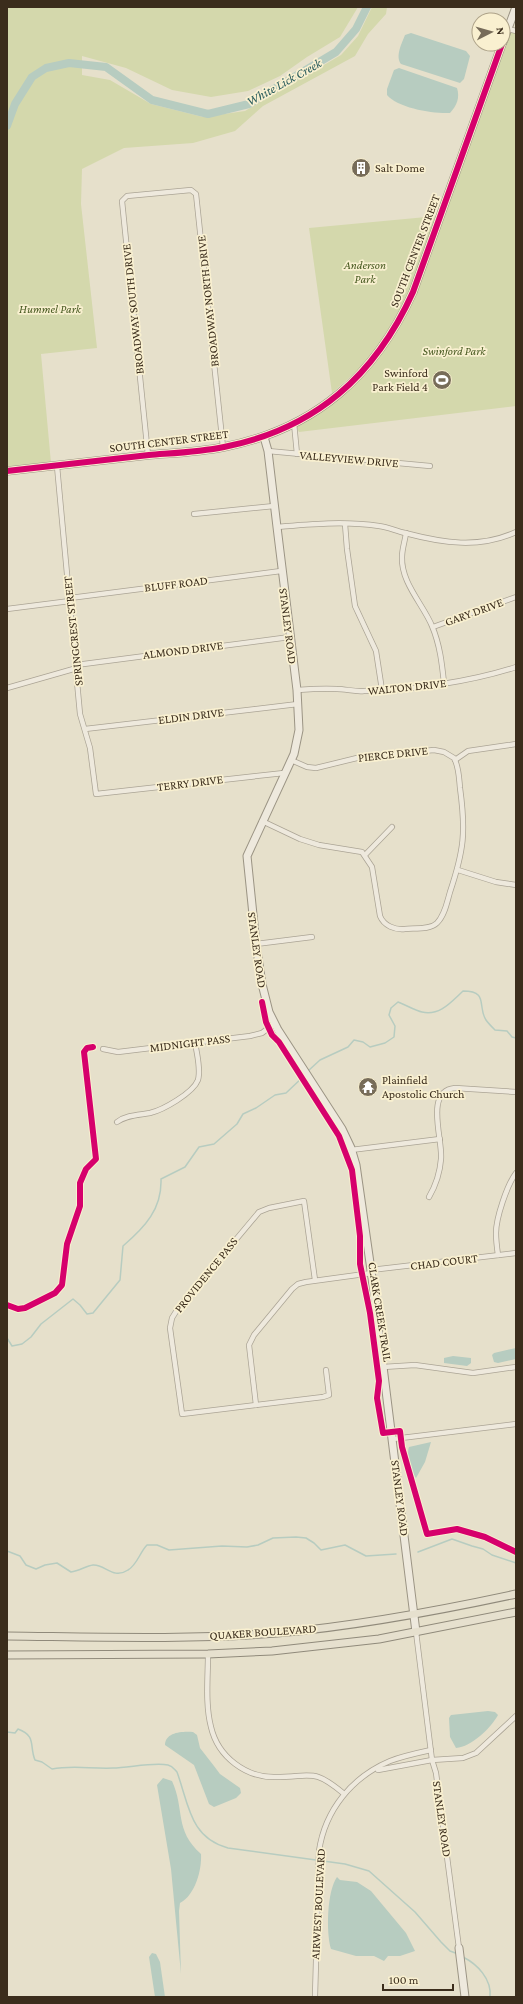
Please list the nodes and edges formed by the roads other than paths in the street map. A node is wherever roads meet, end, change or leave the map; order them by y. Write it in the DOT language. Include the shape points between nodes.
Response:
graph roads {
  1 [pos="516,7"];
  2 [pos="511,21"];
  3 [pos="500,52"];
  4 [pos="159,193"];
  5 [pos="294,423"];
  6 [pos="264,436"];
  7 [pos="223,447"];
  8 [pos="268,451"];
  9 [pos="297,454"];
  10 [pos="148,455"];
  11 [pos="57,466"];
  12 [pos="430,466"];
  13 [pos="7,471"];
  14 [pos="274,506"];
  15 [pos="194,514"];
  16 [pos="345,524"];
  17 [pos="277,527"];
  18 [pos="516,532"];
  19 [pos="406,533"];
  20 [pos="282,571"];
  21 [pos="516,597"];
  22 [pos="70,600"];
  23 [pos="7,609"];
  24 [pos="433,627"];
  25 [pos="290,637"];
  26 [pos="76,666"];
  27 [pos="516,667"];
  28 [pos="444,683"];
  29 [pos="7,688"];
  30 [pos="297,690"];
  31 [pos="382,690"];
  32 [pos="298,704"];
  33 [pos="85,729"];
  34 [pos="516,744"];
  35 [pos="291,760"];
  36 [pos="455,760"];
  37 [pos="284,773"];
  38 [pos="96,794"];
  39 [pos="262,821"];
  40 [pos="392,827"];
  41 [pos="365,856"];
  42 [pos="458,870"];
  43 [pos="516,885"];
  44 [pos="312,937"];
  45 [pos="256,944"];
  46 [pos="275,1023"];
  47 [pos="195,1043"];
  48 [pos="103,1048"];
  49 [pos="516,1092"];
  50 [pos="117,1122"];
  51 [pos="440,1139"];
  52 [pos="352,1150"];
  53 [pos="516,1173"];
  54 [pos="429,1197"];
  55 [pos="516,1253"];
  56 [pos="498,1256"];
  57 [pos="372,1272"];
  58 [pos="315,1280"];
  59 [pos="383,1367"];
  60 [pos="516,1367"];
  61 [pos="326,1370"];
  62 [pos="256,1405"];
  63 [pos="516,1424"];
  64 [pos="392,1439"];
  65 [pos="516,1594"];
  66 [pos="516,1612"];
  67 [pos="414,1614"];
  68 [pos="416,1632"];
  69 [pos="7,1636"];
  70 [pos="208,1654"];
  71 [pos="7,1655"];
  72 [pos="516,1716"];
  73 [pos="431,1750"];
  74 [pos="432,1760"];
  75 [pos="374,1770"];
  76 [pos="343,1794"];
  77 [pos="459,1948"];
  78 [pos="315,1997"];
  79 [pos="465,1997"];
  1 -- 2 [label="street, SOUTH CENTER STREET"];
  3 -- 5 [label="street, SOUTH CENTER STREET" via="402,316 378,354 348,386 312,414"];
  4 -- 7 [label="street, BROADWAY NORTH DRIVE" via="191,190 196,194"];
  4 -- 10 [label="street, BROADWAY SOUTH DRIVE" via="126,196 122,201"];
  5 -- 6 [label="street, SOUTH CENTER STREET"];
  5 -- 9 [label="street"];
  6 -- 7 [label="street, SOUTH CENTER STREET"];
  6 -- 8 [label="street, STANLEY ROAD"];
  7 -- 10 [label="street, SOUTH CENTER STREET"];
  8 -- 9 [label="street, VALLEYVIEW DRIVE"];
  8 -- 14 [label="street, STANLEY ROAD"];
  9 -- 12 [label="street, VALLEYVIEW DRIVE"];
  10 -- 11 [label="street, SOUTH CENTER STREET"];
  11 -- 13 [label="street, SOUTH CENTER STREET"];
  11 -- 22 [label="street, SPRINGCREST STREET"];
  14 -- 15 [label="street"];
  14 -- 17 [label="street, STANLEY ROAD"];
  16 -- 17 [label="street" via="318,523"];
  16 -- 19 [label="street" via="380,526"];
  16 -- 31 [label="street" via="355,606 376,651"];
  17 -- 20 [label="street, STANLEY ROAD"];
  18 -- 19 [label="street" via="468,544"];
  19 -- 24 [label="street" via="402,557 404,575"];
  20 -- 22 [label="street, BLUFF ROAD"];
  20 -- 25 [label="street, STANLEY ROAD"];
  21 -- 24 [label="street, GARY DRIVE"];
  22 -- 23 [label="street, BLUFF ROAD"];
  22 -- 26 [label="street, SPRINGCREST STREET"];
  24 -- 28 [label="street"];
  25 -- 26 [label="street, ALMOND DRIVE"];
  25 -- 30 [label="street, STANLEY ROAD"];
  26 -- 29 [label="street, ALMOND DRIVE"];
  26 -- 33 [label="street, SPRINGCREST STREET" via="80,714"];
  27 -- 28 [label="street, WALTON DRIVE" via="482,677"];
  28 -- 31 [label="street, WALTON DRIVE"];
  30 -- 31 [label="street, WALTON DRIVE"];
  30 -- 32 [label="street, STANLEY ROAD"];
  32 -- 33 [label="street, ELDIN DRIVE"];
  32 -- 35 [label="street, STANLEY ROAD" via="298,737"];
  33 -- 38 [label="street, SPRINGCREST STREET"];
  34 -- 36 [label="street" via="468,751"];
  35 -- 36 [label="street, PIERCE DRIVE" via="316,768 362,757 434,750 444,752"];
  35 -- 37 [label="street, STANLEY ROAD"];
  36 -- 42 [label="street" via="464,822 464,844"];
  37 -- 38 [label="street, TERRY DRIVE"];
  37 -- 39 [label="street, STANLEY ROAD"];
  39 -- 41 [label="street" via="300,839 362,852"];
  39 -- 45 [label="street, STANLEY ROAD" via="247,856"];
  40 -- 41 [label="street"];
  41 -- 42 [label="street" via="372,867 378,911 382,921 398,930 430,926 438,922 443,915"];
  42 -- 43 [label="street" via="496,882"];
  44 -- 45 [label="street"];
  45 -- 46 [label="street, STANLEY ROAD" via="266,1001"];
  46 -- 47 [label="street, MIDNIGHT PASS" via="268,1030 256,1035"];
  46 -- 52 [label="street, STANLEY ROAD" via="342,1129"];
  47 -- 48 [label="street, MIDNIGHT PASS" via="118,1052"];
  47 -- 50 [label="street" via="199,1074 192,1088 161,1109 123,1118"];
  49 -- 51 [label="street" via="455,1088 447,1090 441,1095 436,1107"];
  51 -- 52 [label="street"];
  51 -- 54 [label="street" via="440,1168"];
  52 -- 57 [label="street, STANLEY ROAD"];
  53 -- 56 [label="street" via="497,1223"];
  55 -- 56 [label="street, CHAD COURT"];
  56 -- 57 [label="street, CHAD COURT"];
  57 -- 58 [label="street, CHAD COURT"];
  57 -- 59 [label="street, STANLEY ROAD"];
  58 -- 62 [label="street, CHAD COURT" via="295,1286 251,1340 249,1352"];
  58 -- 62 [label="street, PROVIDENCE PASS" via="304,1201 269,1208 259,1212 174,1314 170,1333 182,1414"];
  59 -- 60 [label="street" via="415,1365 473,1373"];
  59 -- 64 [label="street, STANLEY ROAD"];
  61 -- 62 [label="street" via="329,1395"];
  63 -- 64 [label="street"];
  64 -- 67 [label="street, STANLEY ROAD"];
  65 -- 67 [label="main road, QUAKER BOULEVARD"];
  66 -- 68 [label="main road, QUAKER BOULEVARD"];
  67 -- 68 [label="street, STANLEY ROAD"];
  67 -- 69 [label="main road, QUAKER BOULEVARD" via="345,1626 248,1634 191,1637"];
  68 -- 70 [label="main road, QUAKER BOULEVARD" via="280,1651"];
  68 -- 73 [label="street, STANLEY ROAD"];
  70 -- 71 [label="main road, QUAKER BOULEVARD"];
  70 -- 76 [label="street" via="211,1727 216,1741 230,1760 259,1776 318,1775"];
  72 -- 74 [label="street" via="476,1753 463,1758"];
  73 -- 74 [label="street, STANLEY ROAD"];
  73 -- 75 [label="street" via="393,1760"];
  74 -- 75 [label="street"];
  74 -- 77 [label="street, STANLEY ROAD" via="436,1773"];
  75 -- 76 [label="street"];
  76 -- 78 [label="street, AIRWEST BOULEVARD" via="324,1829 319,1851"];
  77 -- 79 [label="street, STANLEY ROAD"];
}
